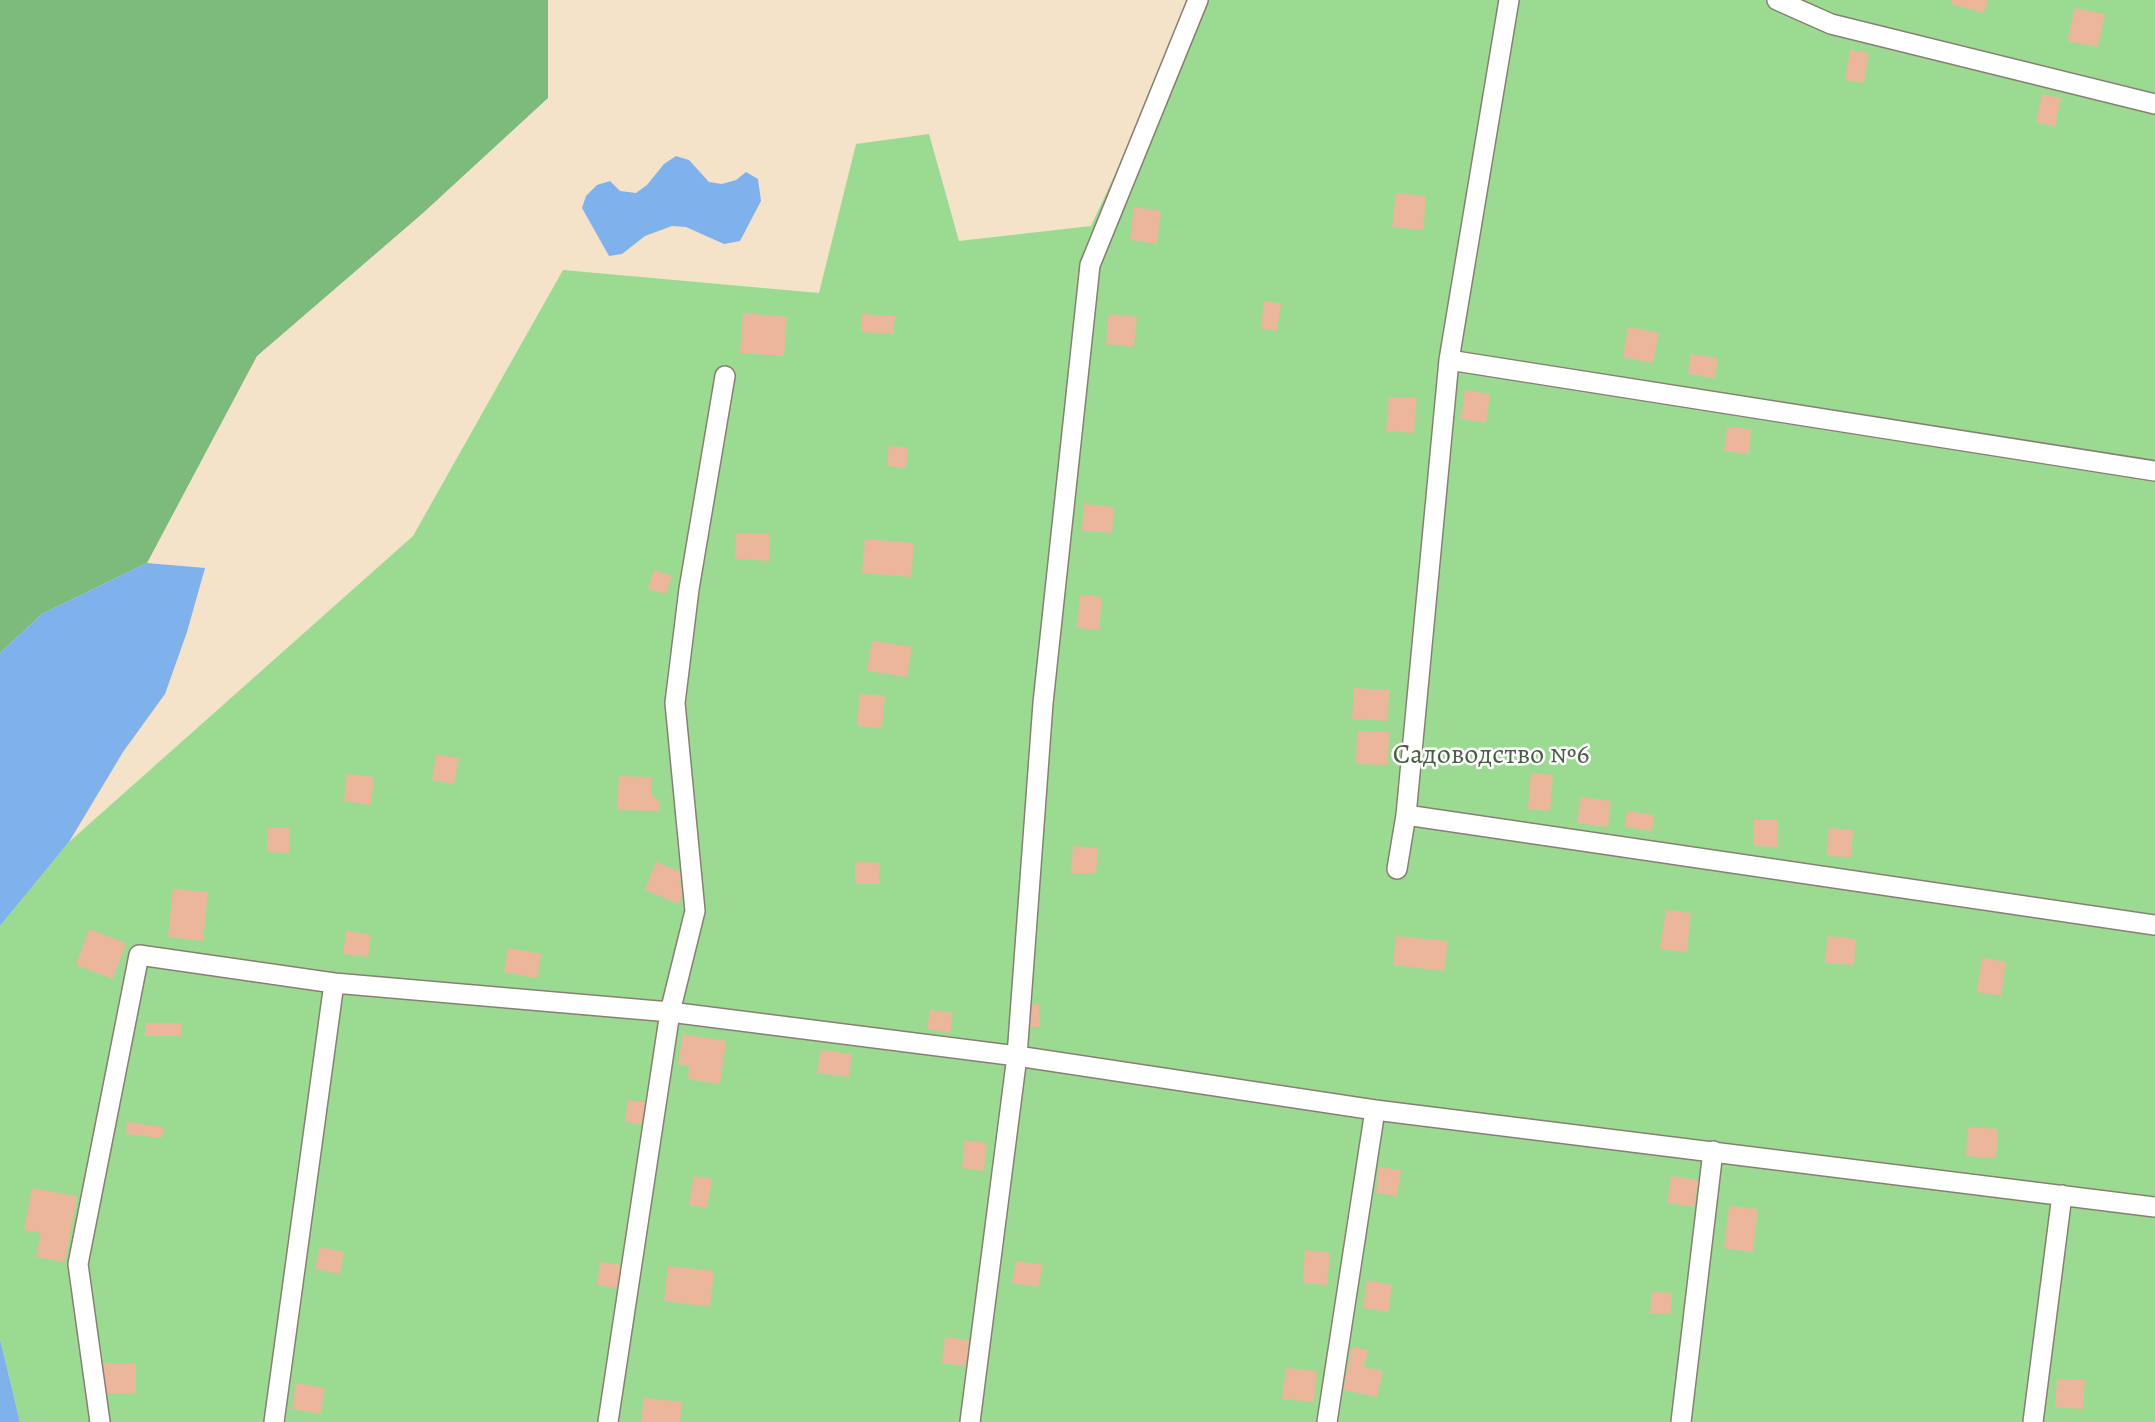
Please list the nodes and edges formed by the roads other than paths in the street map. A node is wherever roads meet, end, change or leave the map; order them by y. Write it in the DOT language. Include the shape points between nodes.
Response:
graph roads {
  1 [pos="1198,0"];
  2 [pos="1509,0"];
  3 [pos="1777,0"];
  4 [pos="2155,104"];
  5 [pos="1449,360"];
  6 [pos="725,376"];
  7 [pos="2155,471"];
  8 [pos="1406,815"];
  9 [pos="1397,869"];
  10 [pos="2155,925"];
  11 [pos="334,983"];
  12 [pos="670,1012"];
  13 [pos="1017,1056"];
  14 [pos="1375,1110"];
  15 [pos="1713,1151"];
  16 [pos="2062,1195"];
  17 [pos="2155,1207"];
  18 [pos="100,1422"];
  19 [pos="274,1422"];
  20 [pos="608,1422"];
  21 [pos="970,1422"];
  22 [pos="1327,1422"];
  23 [pos="1681,1422"];
  24 [pos="2033,1422"];
  1 -- 13 [label="lane" via="1090,265 1043,703"];
  2 -- 5 [label="lane"];
  3 -- 4 [label="lane" via="1830,24"];
  5 -- 7 [label="lane"];
  5 -- 8 [label="lane"];
  6 -- 12 [label="lane" via="675,703 695,911"];
  8 -- 9 [label="lane"];
  8 -- 10 [label="lane"];
  11 -- 12 [label="lane"];
  11 -- 18 [label="lane" via="139,955 78,1264"];
  11 -- 19 [label="lane"];
  12 -- 13 [label="lane"];
  12 -- 20 [label="lane"];
  13 -- 14 [label="lane"];
  13 -- 21 [label="lane"];
  14 -- 15 [label="lane"];
  14 -- 22 [label="lane"];
  15 -- 16 [label="lane"];
  15 -- 23 [label="lane"];
  16 -- 17 [label="lane"];
  16 -- 24 [label="lane"];
}
